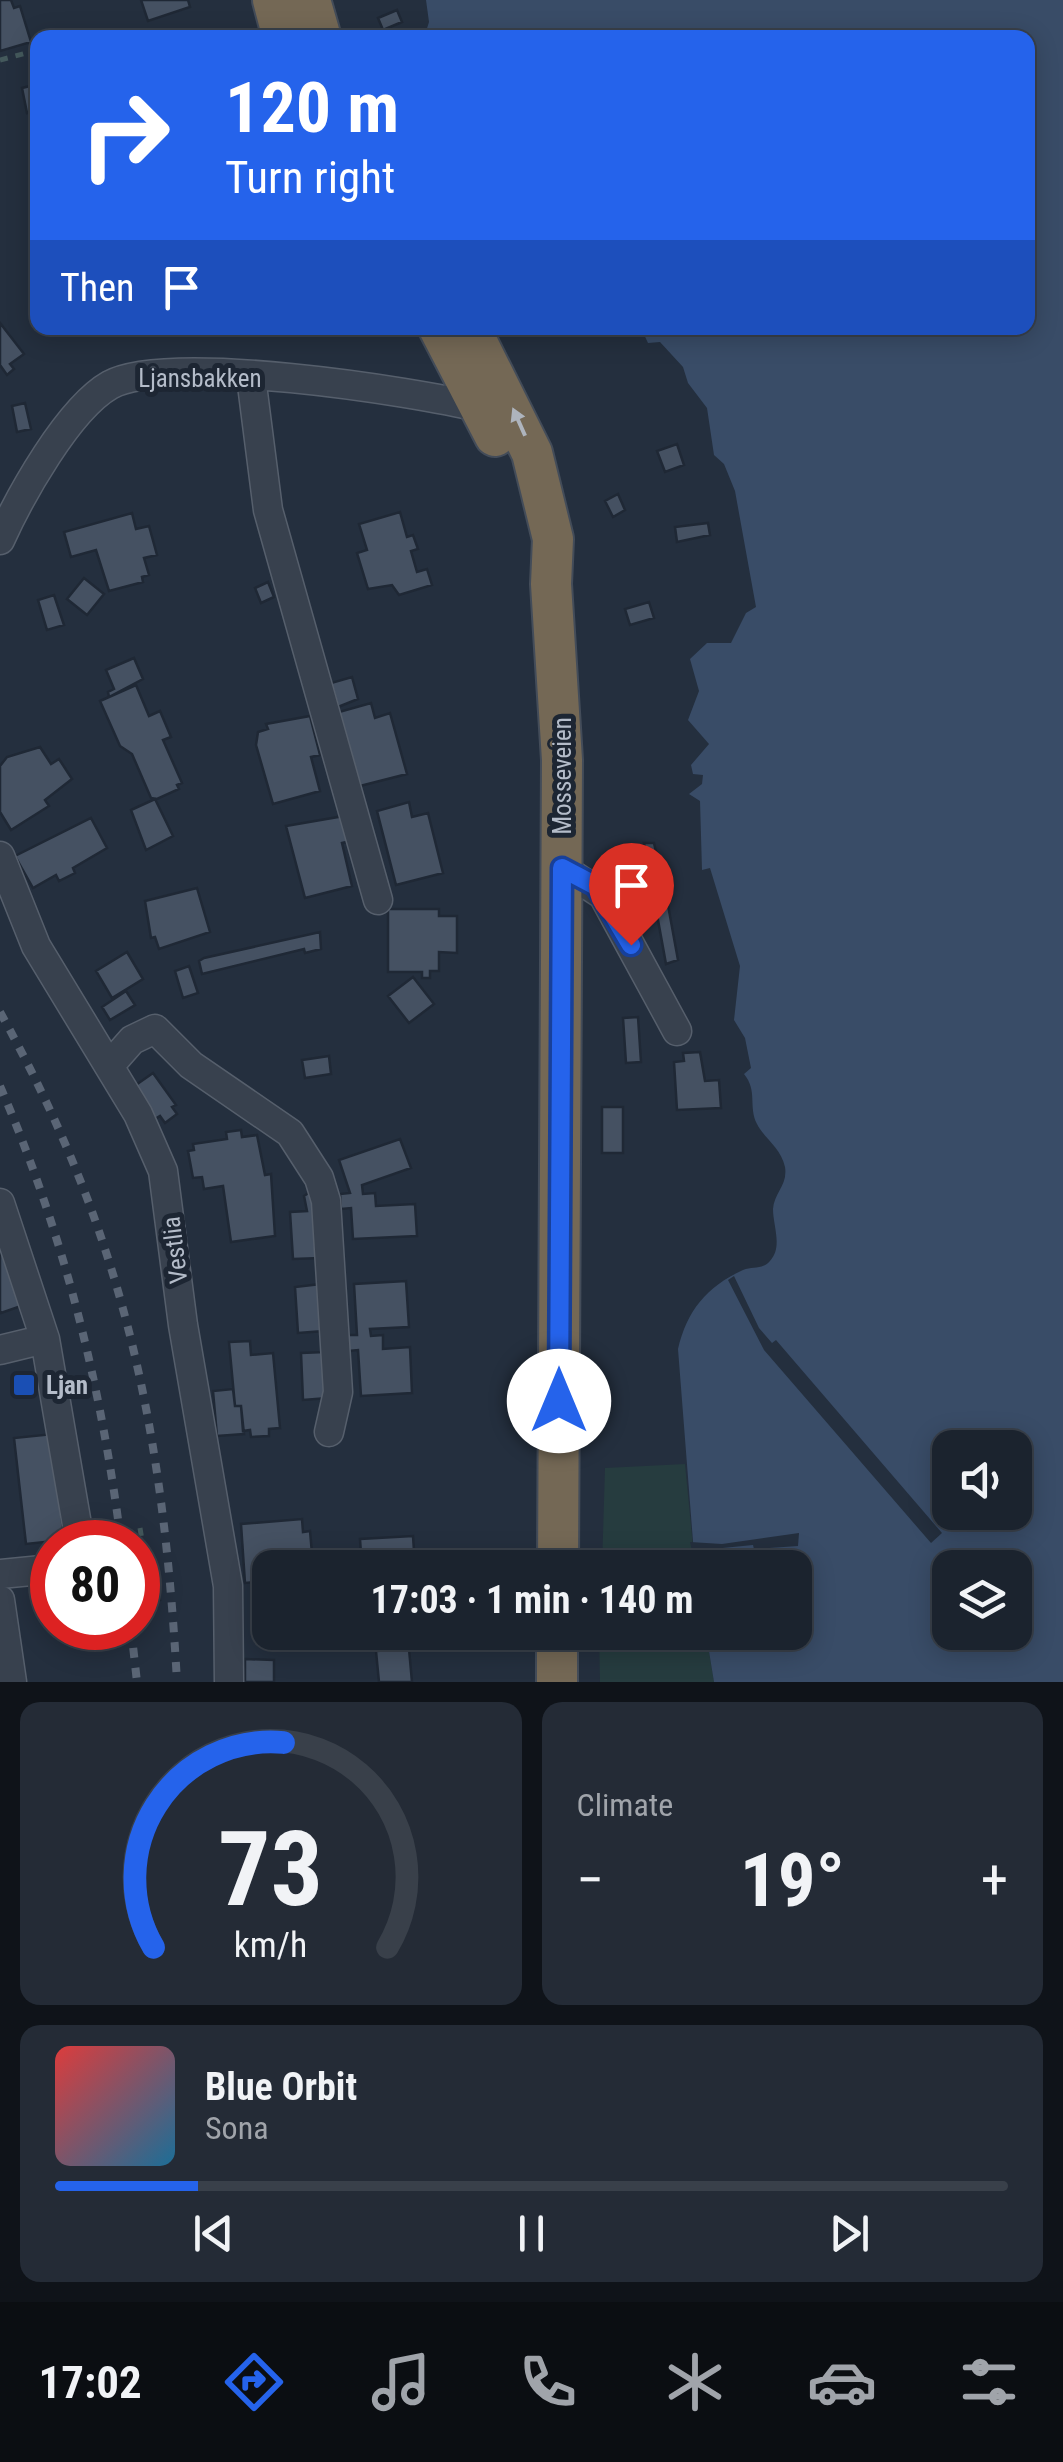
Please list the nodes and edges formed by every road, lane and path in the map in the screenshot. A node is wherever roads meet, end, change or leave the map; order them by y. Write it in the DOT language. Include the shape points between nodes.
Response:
graph roads {
  1 [pos="30,52"];
  2 [pos="0,60"];
  3 [pos="443,335"];
  4 [pos="473,335"];
  5 [pos="251,378"];
  6 [pos="482,408"];
  7 [pos="0,540"];
  8 [pos="551,584"];
  9 [pos="0,856"];
  10 [pos="562,868"];
  11 [pos="378,900"];
  12 [pos="677,1031"];
  13 [pos="110,1066"];
  14 [pos="0,1203"];
  15 [pos="45,1339"];
  16 [pos="2,1343"];
  17 [pos="329,1432"];
  18 [pos="76,1520"];
  19 [pos="558,1550"];
  20 [pos="30,1571"];
  21 [pos="0,1574"];
  22 [pos="0,1600"];
  23 [pos="557,1650"];
  24 [pos="12,1682"];
  25 [pos="228,1682"];
  26 [pos="557,1682"];
  1 -- 2 [label="path"];
  3 -- 6 [label="highway, Mosseveien"];
  8 -- 4 [label="highway, Mosseveien, one-way" via="551,519 532,453"];
  5 -- 6 [label="street, Ljansbakken" via="422,392"];
  5 -- 7 [label="street, Ljansbakken" via="122,378 104,388 21,494"];
  5 -- 11 [label="street" via="268,510"];
  6 -- 8 [label="highway, Mosseveien"];
  8 -- 10 [label="highway, Mosseveien" via="561,700"];
  9 -- 13 [label="street, Vestlia" via="25,923"];
  10 -- 12 [label="street" via="603,895"];
  10 -- 19 [label="highway, Mosseveien"];
  13 -- 17 [label="street" via="132,1040 155,1029 190,1064 290,1133 311,1160 326,1200 338,1392"];
  13 -- 25 [label="street, Vestlia" via="150,1135 166,1182 228,1586"];
  14 -- 15 [label="street"];
  15 -- 16 [label="street"];
  15 -- 18 [label="street"];
  20 -- 21 [label="street"];
  22 -- 24 [label="street"];
  23 -- 26 [label="highway"];
}
